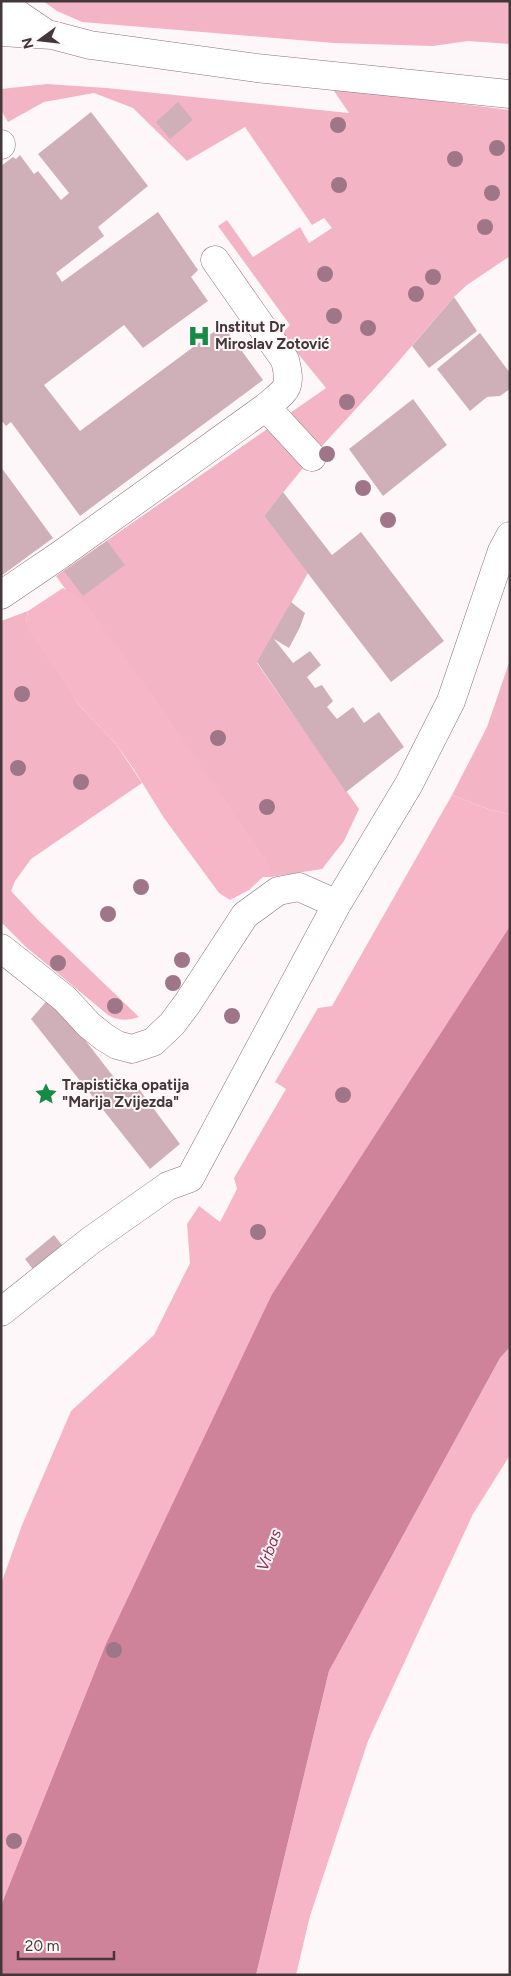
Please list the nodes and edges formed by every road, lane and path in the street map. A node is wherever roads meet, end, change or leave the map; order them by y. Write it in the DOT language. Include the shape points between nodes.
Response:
graph roads {
  1 [pos="7,1"];
  2 [pos="1,32"];
  3 [pos="47,34"];
  4 [pos="510,94"];
  5 [pos="214,260"];
  6 [pos="266,407"];
  7 [pos="312,457"];
  8 [pos="510,536"];
  9 [pos="1,595"];
  10 [pos="337,904"];
  11 [pos="1,948"];
  12 [pos="1,1312"];
  1 -- 3 [label="street" via="16,13"];
  2 -- 3 [label="street"];
  3 -- 4 [label="street" via="90,45 256,68"];
  5 -- 6 [label="street" via="284,360 290,378 286,390"];
  6 -- 7 [label="street"];
  6 -- 9 [label="street"];
  8 -- 10 [label="street" via="451,701 409,784"];
  10 -- 11 [label="street" via="299,887 278,890 245,915 172,1024 153,1042 132,1049 104,1037 65,999"];
  10 -- 12 [label="street" via="190,1178 168,1186 97,1236"];
}
